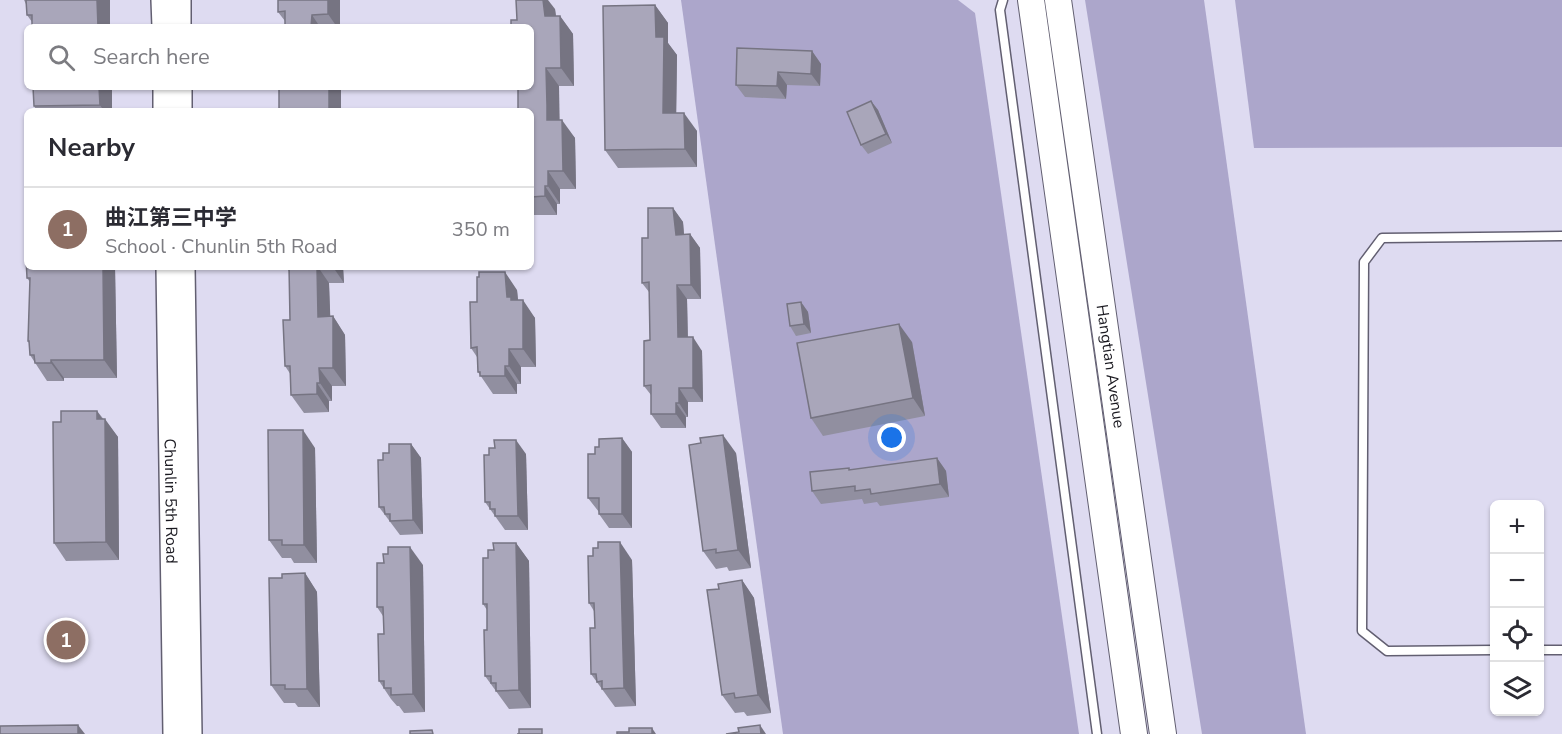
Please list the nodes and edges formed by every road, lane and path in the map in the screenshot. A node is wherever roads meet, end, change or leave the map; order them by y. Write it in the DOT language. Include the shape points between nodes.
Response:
graph roads {
  1 [pos="162,0"];
  2 [pos="180,0"];
  3 [pos="1003,0"];
  4 [pos="1030,0"];
  5 [pos="1058,0"];
  6 [pos="163,24"];
  7 [pos="180,24"];
  8 [pos="164,90"];
  9 [pos="181,90"];
  10 [pos="164,108"];
  11 [pos="181,108"];
  12 [pos="1562,236"];
  13 [pos="167,270"];
  14 [pos="184,270"];
  15 [pos="1490,650"];
  16 [pos="1544,650"];
  17 [pos="1562,650"];
  18 [pos="174,734"];
  19 [pos="191,734"];
  20 [pos="1097,734"];
  21 [pos="1134,734"];
  22 [pos="1163,734"];
  1 -- 6 [label="street"];
  2 -- 7 [label="street"];
  3 -- 20 [label="lane" via="1000,10"];
  4 -- 21 [label="main road, Hangtian Avenue"];
  5 -- 22 [label="main road, Hangtian Avenue"];
  8 -- 10 [label="street"];
  9 -- 11 [label="street"];
  12 -- 15 [label="lane" via="1382,238 1364,262 1362,631 1387,651"];
  13 -- 18 [label="street, Chunlin 5th Road"];
  14 -- 19 [label="street, Chunlin 5th Road"];
  16 -- 17 [label="lane"];
}
